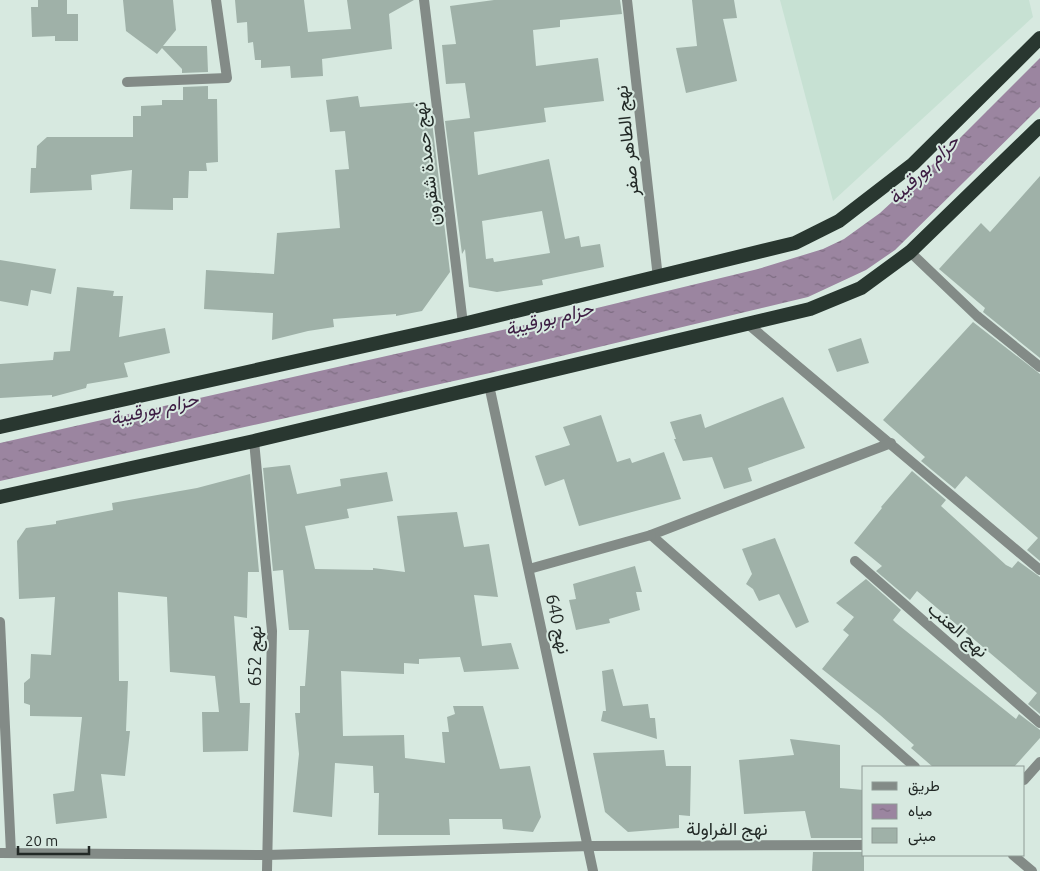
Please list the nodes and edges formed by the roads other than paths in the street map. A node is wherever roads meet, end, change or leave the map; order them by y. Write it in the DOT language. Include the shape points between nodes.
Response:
graph roads {
  1 [pos="216,0"];
  2 [pos="424,0"];
  3 [pos="627,0"];
  4 [pos="1040,27"];
  5 [pos="1037,40"];
  6 [pos="127,82"];
  7 [pos="1040,126"];
  8 [pos="910,252"];
  9 [pos="658,278"];
  10 [pos="463,324"];
  11 [pos="749,325"];
  12 [pos="1040,367"];
  13 [pos="489,385"];
  14 [pos="0,427"];
  15 [pos="254,441"];
  16 [pos="891,443"];
  17 [pos="0,497"];
  18 [pos="651,536"];
  19 [pos="855,562"];
  20 [pos="529,569"];
  21 [pos="1040,570"];
  22 [pos="0,622"];
  23 [pos="1040,723"];
  24 [pos="1040,762"];
  25 [pos="914,766"];
  26 [pos="1025,779"];
  27 [pos="862,845"];
  28 [pos="590,846"];
  29 [pos="5,853"];
  30 [pos="267,856"];
  31 [pos="1014,856"];
  32 [pos="267,871"];
  33 [pos="593,871"];
  34 [pos="1032,871"];
  1 -- 6 [label="street" via="227,78"];
  2 -- 10 [label="street, نهج حمدة شقرون"];
  3 -- 9 [label="street, نهج الطاهر صفر"];
  4 -- 5 [label="highway"];
  5 -- 9 [label="highway" via="913,164 839,222 795,243"];
  7 -- 8 [label="highway"];
  8 -- 11 [label="highway" via="861,288 810,309"];
  8 -- 12 [label="street" via="977,316"];
  9 -- 10 [label="highway"];
  10 -- 14 [label="highway"];
  11 -- 13 [label="highway"];
  11 -- 16 [label="street"];
  13 -- 15 [label="highway"];
  13 -- 20 [label="street, نهج 640"];
  15 -- 17 [label="highway"];
  15 -- 30 [label="street, نهج 652" via="272,631"];
  16 -- 18 [label="street"];
  16 -- 21 [label="street"];
  18 -- 20 [label="street"];
  18 -- 25 [label="street"];
  19 -- 23 [label="street, نهج العنب"];
  20 -- 28 [label="street, نهج 640"];
  22 -- 29 [label="street"];
  24 -- 26 [label="street"];
  27 -- 28 [label="street, نهج الفراولة"];
  28 -- 30 [label="street, نهج الفراولة"];
  28 -- 33 [label="street, نهج 640"];
  29 -- 30 [label="street, نهج الفراولة"];
  30 -- 32 [label="street, نهج 652"];
  31 -- 34 [label="street"];
}
